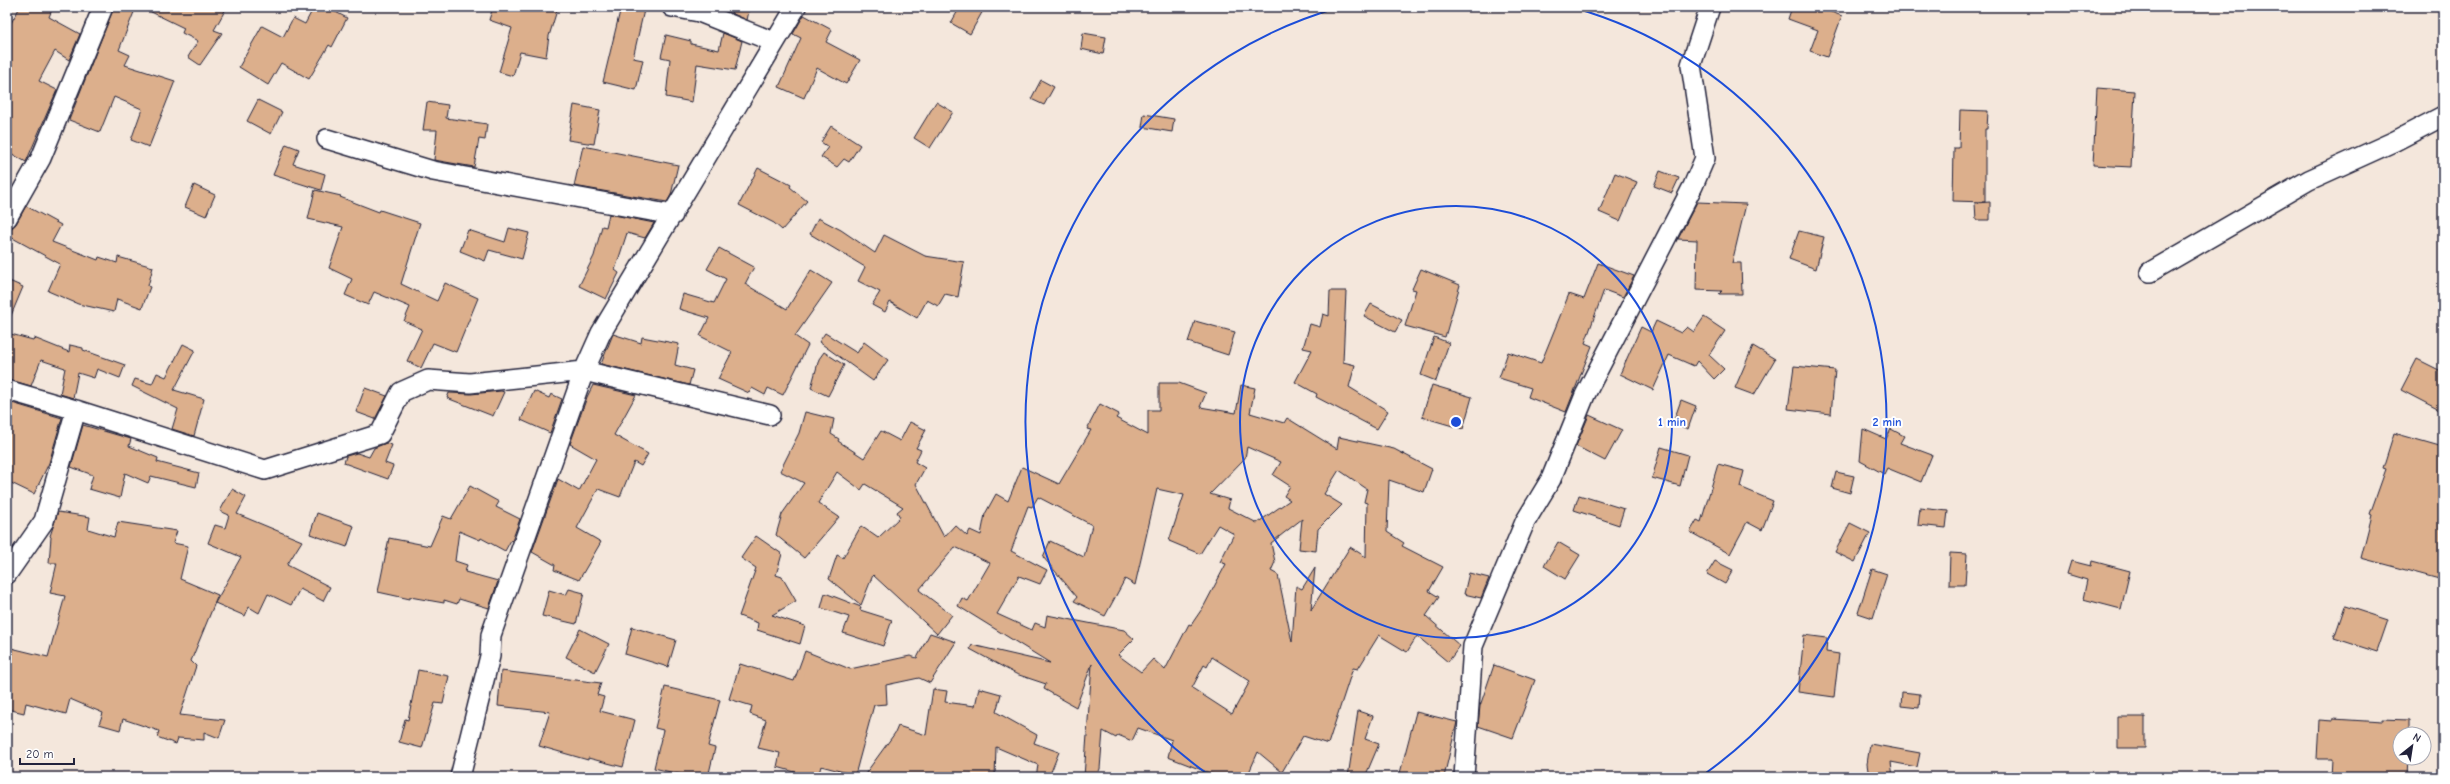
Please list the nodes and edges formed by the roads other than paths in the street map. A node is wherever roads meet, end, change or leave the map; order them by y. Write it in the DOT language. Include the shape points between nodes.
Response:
graph roads {
  1 [pos="104,7"];
  2 [pos="672,7"];
  3 [pos="796,7"];
  4 [pos="1710,7"];
  5 [pos="774,42"];
  6 [pos="2443,116"];
  7 [pos="327,139"];
  8 [pos="673,215"];
  9 [pos="7,218"];
  10 [pos="2150,272"];
  11 [pos="584,371"];
  12 [pos="7,390"];
  13 [pos="76,410"];
  14 [pos="770,415"];
  15 [pos="7,574"];
  16 [pos="460,777"];
  17 [pos="1464,777"];
  1 -- 9 [label="street" via="41,158"];
  2 -- 5 [label="street" via="699,12"];
  3 -- 5 [label="street"];
  4 -- 17 [label="street" via="1691,65 1705,158 1585,395 1551,479 1524,522 1473,646"];
  5 -- 8 [label="street"];
  6 -- 10 [label="street" via="2396,141 2309,180"];
  7 -- 8 [label="street" via="433,171"];
  8 -- 11 [label="street" via="601,333"];
  11 -- 13 [label="street" via="470,383 428,380 401,392 380,434 264,470"];
  11 -- 14 [label="street"];
  11 -- 16 [label="street" via="491,635 490,656"];
  12 -- 13 [label="street"];
  13 -- 15 [label="street" via="44,521"];
}
